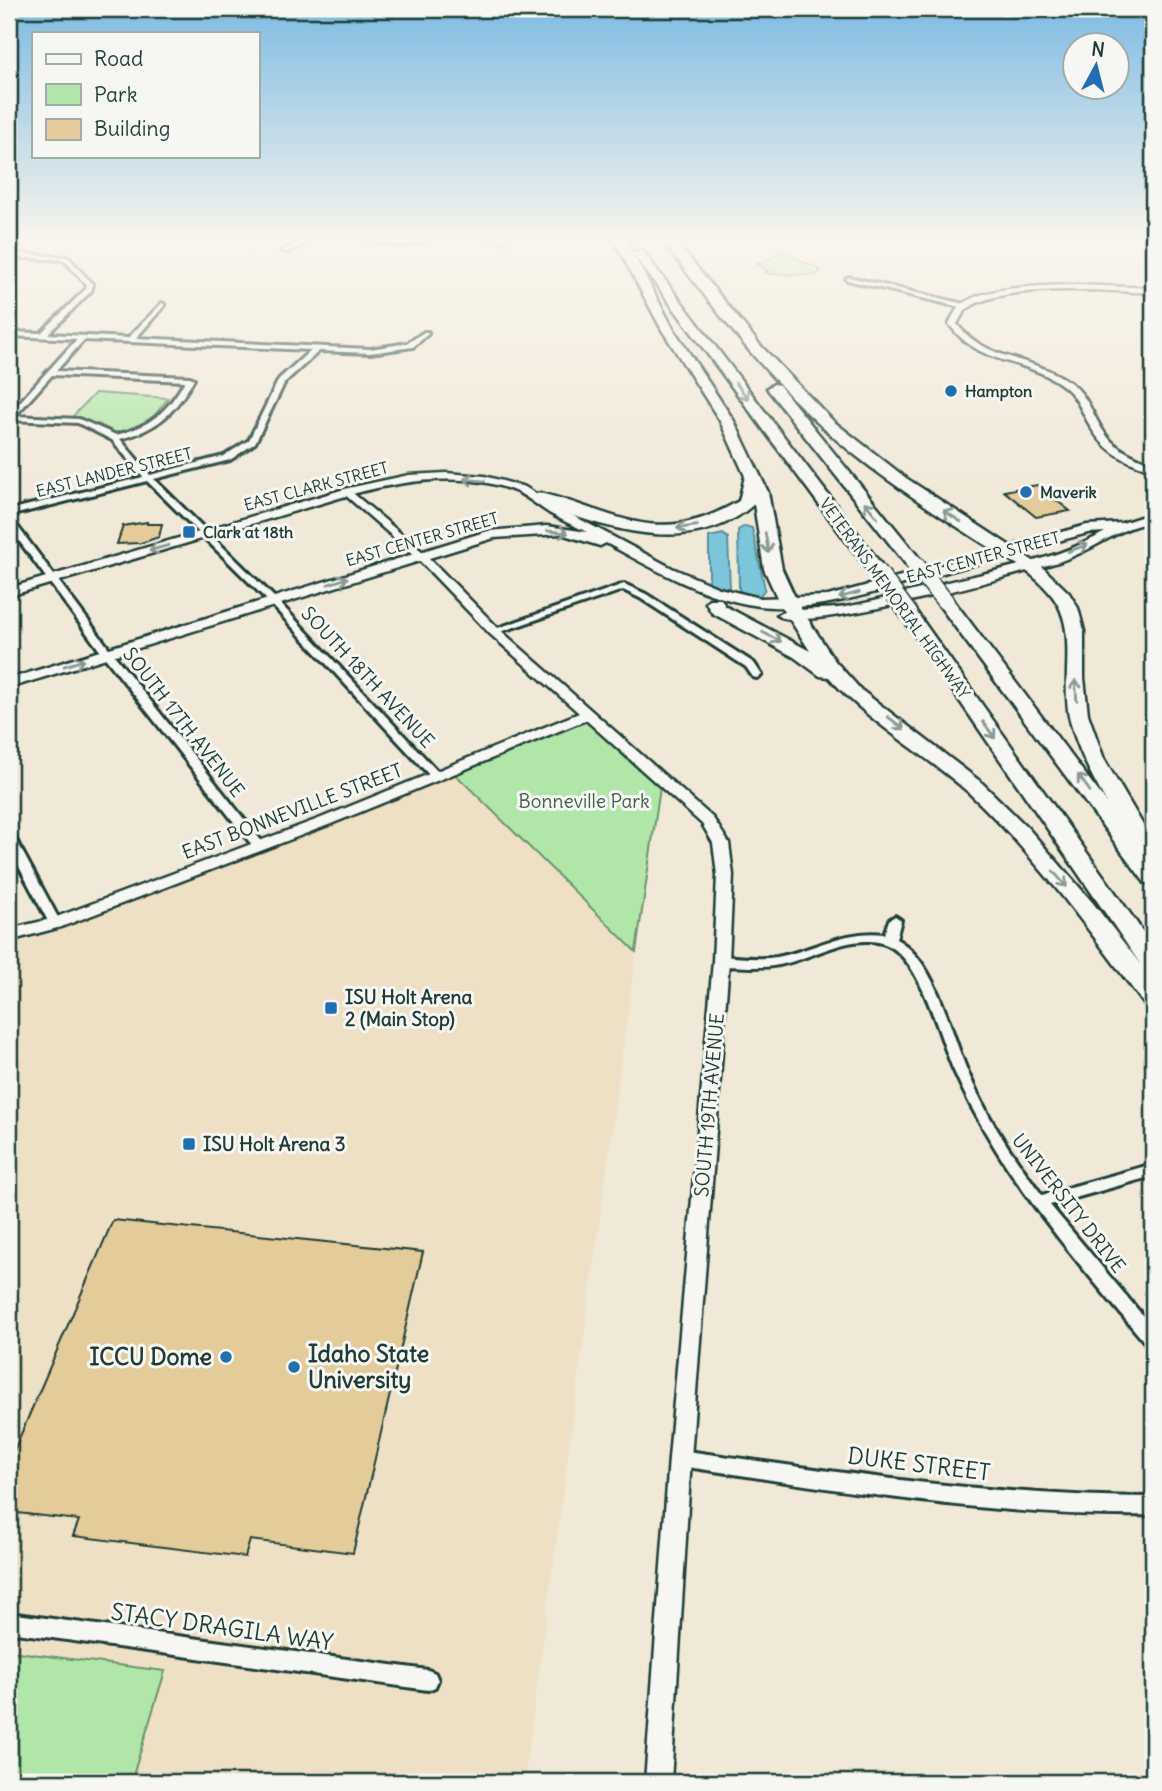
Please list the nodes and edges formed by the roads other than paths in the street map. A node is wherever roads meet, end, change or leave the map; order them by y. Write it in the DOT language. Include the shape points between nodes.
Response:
graph roads {
  1 [pos="56,322"];
  2 [pos="147,322"];
  3 [pos="664,322"];
  4 [pos="691,322"];
  5 [pos="724,322"];
  6 [pos="736,322"];
  7 [pos="954,322"];
  8 [pos="426,333"];
  9 [pos="9,334"];
  10 [pos="42,336"];
  11 [pos="82,338"];
  12 [pos="130,340"];
  13 [pos="274,348"];
  14 [pos="317,349"];
  15 [pos="52,373"];
  16 [pos="9,418"];
  17 [pos="115,438"];
  18 [pos="227,458"];
  19 [pos="1153,467"];
  20 [pos="148,476"];
  21 [pos="752,477"];
  22 [pos="348,492"];
  23 [pos="545,503"];
  24 [pos="9,513"];
  25 [pos="1153,517"];
  26 [pos="9,521"];
  27 [pos="1123,527"];
  28 [pos="517,530"];
  29 [pos="205,535"];
  30 [pos="1010,553"];
  31 [pos="420,555"];
  32 [pos="1031,565"];
  33 [pos="52,579"];
  34 [pos="9,592"];
  35 [pos="274,602"];
  36 [pos="715,603"];
  37 [pos="793,610"];
  38 [pos="494,631"];
  39 [pos="107,653"];
  40 [pos="757,675"];
  41 [pos="9,684"];
  42 [pos="855,694"];
  43 [pos="587,715"];
  44 [pos="436,776"];
  45 [pos="9,838"];
  46 [pos="259,846"];
  47 [pos="1153,861"];
  48 [pos="1153,878"];
  49 [pos="895,920"];
  50 [pos="55,923"];
  51 [pos="9,935"];
  52 [pos="889,940"];
  53 [pos="721,961"];
  54 [pos="1153,964"];
  55 [pos="1153,998"];
  56 [pos="1153,1170"];
  57 [pos="1040,1202"];
  58 [pos="1153,1339"];
  59 [pos="680,1458"];
  60 [pos="1153,1506"];
  61 [pos="9,1622"];
  62 [pos="428,1680"];
  63 [pos="658,1782"];
  1 -- 10 [label="street"];
  2 -- 12 [label="street"];
  3 -- 21 [label="highway" via="727,421"];
  4 -- 54 [label="highway, VETERANS MEMORIAL HIGHWAY, one-way, bridge" via="909,614"];
  48 -- 5 [label="highway, VETERANS MEMORIAL HIGHWAY, one-way, bridge" via="946,601"];
  30 -- 6 [label="highway, one-way" via="879,467 826,424"];
  7 -- 19 [label="street" via="971,343 1064,382 1083,399 1107,442"];
  8 -- 14 [label="street" via="410,345 392,350"];
  9 -- 10 [label="street"];
  10 -- 11 [label="street"];
  11 -- 12 [label="street"];
  11 -- 15 [label="street"];
  12 -- 13 [label="street"];
  13 -- 14 [label="street"];
  14 -- 18 [label="street" via="282,381 252,441"];
  15 -- 16 [label="street"];
  15 -- 17 [label="street" via="190,379 155,426"];
  16 -- 17 [label="street" via="79,421"];
  17 -- 20 [label="street"];
  18 -- 20 [label="street, EAST LANDER STREET"];
  20 -- 24 [label="street, EAST LANDER STREET"];
  20 -- 29 [label="street"];
  21 -- 23 [label="highway, one-way" via="747,503 731,515 703,525 670,529 608,524"];
  21 -- 37 [label="highway, one-way" via="760,492 773,569"];
  23 -- 22 [label="main road, EAST CLARK STREET, one-way" via="505,485 449,477 409,479"];
  22 -- 29 [label="main road, EAST CLARK STREET"];
  22 -- 31 [label="street, SOUTH 19TH AVENUE"];
  23 -- 28 [label="main road" via="532,527"];
  23 -- 37 [label="main road, EAST CENTER STREET" via="701,586"];
  25 -- 27 [label="main road, EAST CENTER STREET"];
  26 -- 33 [label="street, SOUTH 17TH AVENUE"];
  27 -- 30 [label="main road, EAST CENTER STREET" via="1087,529"];
  32 -- 27 [label="main road, EAST CENTER STREET, one-way"];
  28 -- 31 [label="main road, EAST CENTER STREET"];
  28 -- 36 [label="main road, EAST CENTER STREET, one-way" via="557,531 596,539"];
  29 -- 33 [label="main road, EAST CLARK STREET, one-way"];
  29 -- 35 [label="street"];
  30 -- 32 [label="highway"];
  30 -- 37 [label="main road, EAST CENTER STREET, one-way"];
  35 -- 31 [label="main road, EAST CENTER STREET, one-way"];
  31 -- 38 [label="street, SOUTH 19TH AVENUE"];
  32 -- 37 [label="main road, EAST CENTER STREET" via="850,610"];
  47 -- 32 [label="highway, one-way" via="1099,771 1082,733 1074,690 1077,632 1070,611 1057,589"];
  33 -- 34 [label="main road, EAST CLARK STREET"];
  33 -- 39 [label="street, SOUTH 17TH AVENUE"];
  35 -- 39 [label="main road, EAST CENTER STREET"];
  35 -- 44 [label="street, SOUTH 18TH AVENUE"];
  36 -- 37 [label="main road, EAST CENTER STREET" via="750,611"];
  36 -- 42 [label="highway, one-way" via="718,609 801,653"];
  37 -- 42 [label="highway" via="828,664"];
  38 -- 40 [label="street" via="624,587 750,665"];
  38 -- 43 [label="street, SOUTH 19TH AVENUE"];
  41 -- 39 [label="main road, EAST CENTER STREET, one-way"];
  39 -- 46 [label="street, SOUTH 17TH AVENUE"];
  42 -- 55 [label="highway, one-way" via="974,787 1085,908"];
  43 -- 44 [label="street, EAST BONNEVILLE STREET"];
  43 -- 53 [label="street, SOUTH 19TH AVENUE" via="708,821 721,843 725,876"];
  44 -- 46 [label="street, EAST BONNEVILLE STREET"];
  45 -- 50 [label="street"];
  46 -- 50 [label="street, EAST BONNEVILLE STREET"];
  49 -- 52 [label="street"];
  50 -- 51 [label="street, EAST BONNEVILLE STREET"];
  52 -- 53 [label="street" via="838,941 764,963"];
  52 -- 57 [label="street, UNIVERSITY DRIVE" via="919,969 960,1072 1004,1155"];
  53 -- 59 [label="street, SOUTH 19TH AVENUE"];
  56 -- 57 [label="street"];
  57 -- 58 [label="street, UNIVERSITY DRIVE"];
  59 -- 60 [label="street, DUKE STREET" via="921,1490 1089,1507"];
  59 -- 63 [label="street, SOUTH 19TH AVENUE"];
  61 -- 62 [label="street, STACY DRAGILA WAY"];
}
